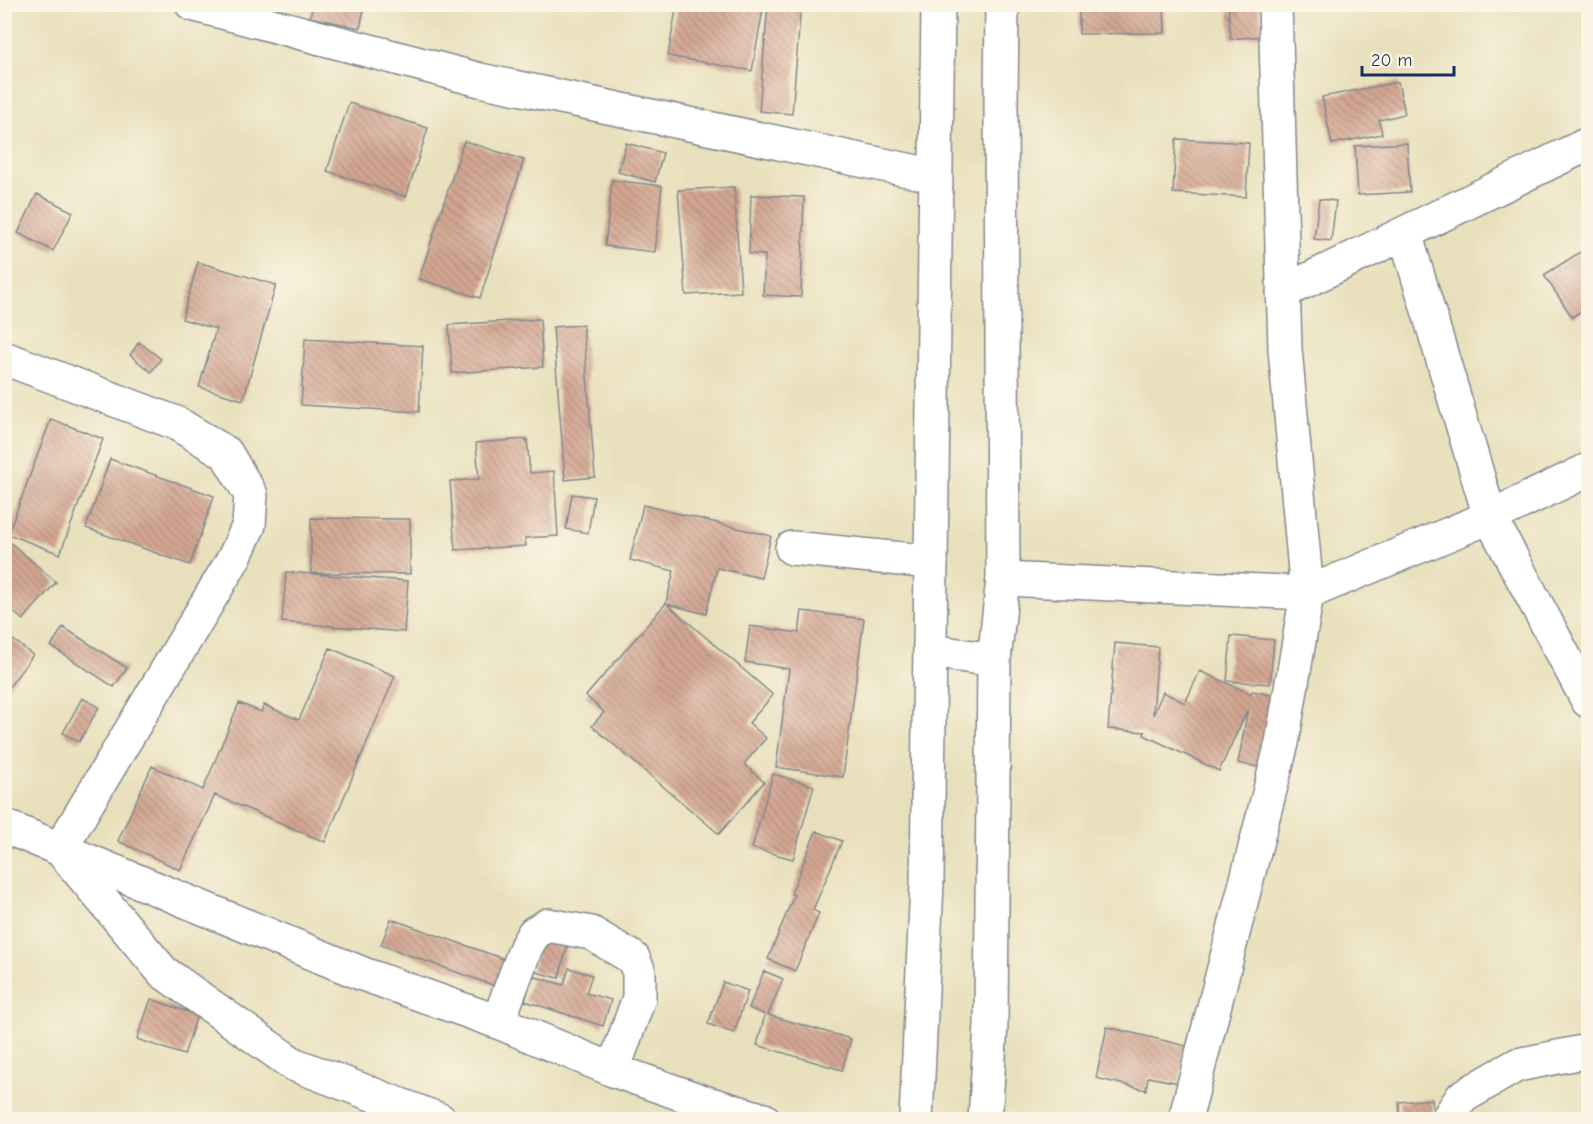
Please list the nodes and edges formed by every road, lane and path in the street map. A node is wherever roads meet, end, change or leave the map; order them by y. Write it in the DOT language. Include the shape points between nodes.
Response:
graph roads {
  1 [pos="192,4"];
  2 [pos="938,4"];
  3 [pos="1002,4"];
  4 [pos="1275,4"];
  5 [pos="1588,144"];
  6 [pos="936,176"];
  7 [pos="1405,233"];
  8 [pos="1283,292"];
  9 [pos="4,358"];
  10 [pos="1588,470"];
  11 [pos="1490,517"];
  12 [pos="792,548"];
  13 [pos="931,561"];
  14 [pos="1003,579"];
  15 [pos="1307,593"];
  16 [pos="930,651"];
  17 [pos="994,660"];
  18 [pos="1588,701"];
  19 [pos="4,826"];
  20 [pos="60,849"];
  21 [pos="498,1022"];
  22 [pos="1588,1051"];
  23 [pos="613,1070"];
  24 [pos="440,1119"];
  25 [pos="764,1119"];
  26 [pos="916,1119"];
  27 [pos="985,1119"];
  28 [pos="1185,1119"];
  29 [pos="1447,1119"];
  1 -- 6 [label="street" via="480,80"];
  2 -- 6 [label="street"];
  3 -- 14 [label="street"];
  4 -- 8 [label="street"];
  5 -- 7 [label="street"];
  6 -- 13 [label="street"];
  7 -- 8 [label="street"];
  7 -- 11 [label="street"];
  8 -- 15 [label="street"];
  9 -- 20 [label="street" via="176,423 226,453 251,495 249,525 234,558"];
  10 -- 11 [label="street"];
  11 -- 15 [label="street"];
  11 -- 18 [label="street"];
  12 -- 13 [label="street"];
  13 -- 16 [label="street"];
  14 -- 15 [label="street"];
  14 -- 17 [label="street"];
  15 -- 28 [label="street" via="1282,743"];
  16 -- 17 [label="street"];
  16 -- 26 [label="street" via="927,883"];
  17 -- 27 [label="street" via="991,1024"];
  19 -- 20 [label="street"];
  20 -- 21 [label="street" via="363,974"];
  20 -- 24 [label="street" via="163,972 294,1064"];
  21 -- 23 [label="street"];
  21 -- 23 [label="street" via="534,933 548,925 591,933 633,958 639,972 639,998"];
  22 -- 29 [label="street" via="1517,1065 1462,1097"];
  23 -- 25 [label="street"];
}
